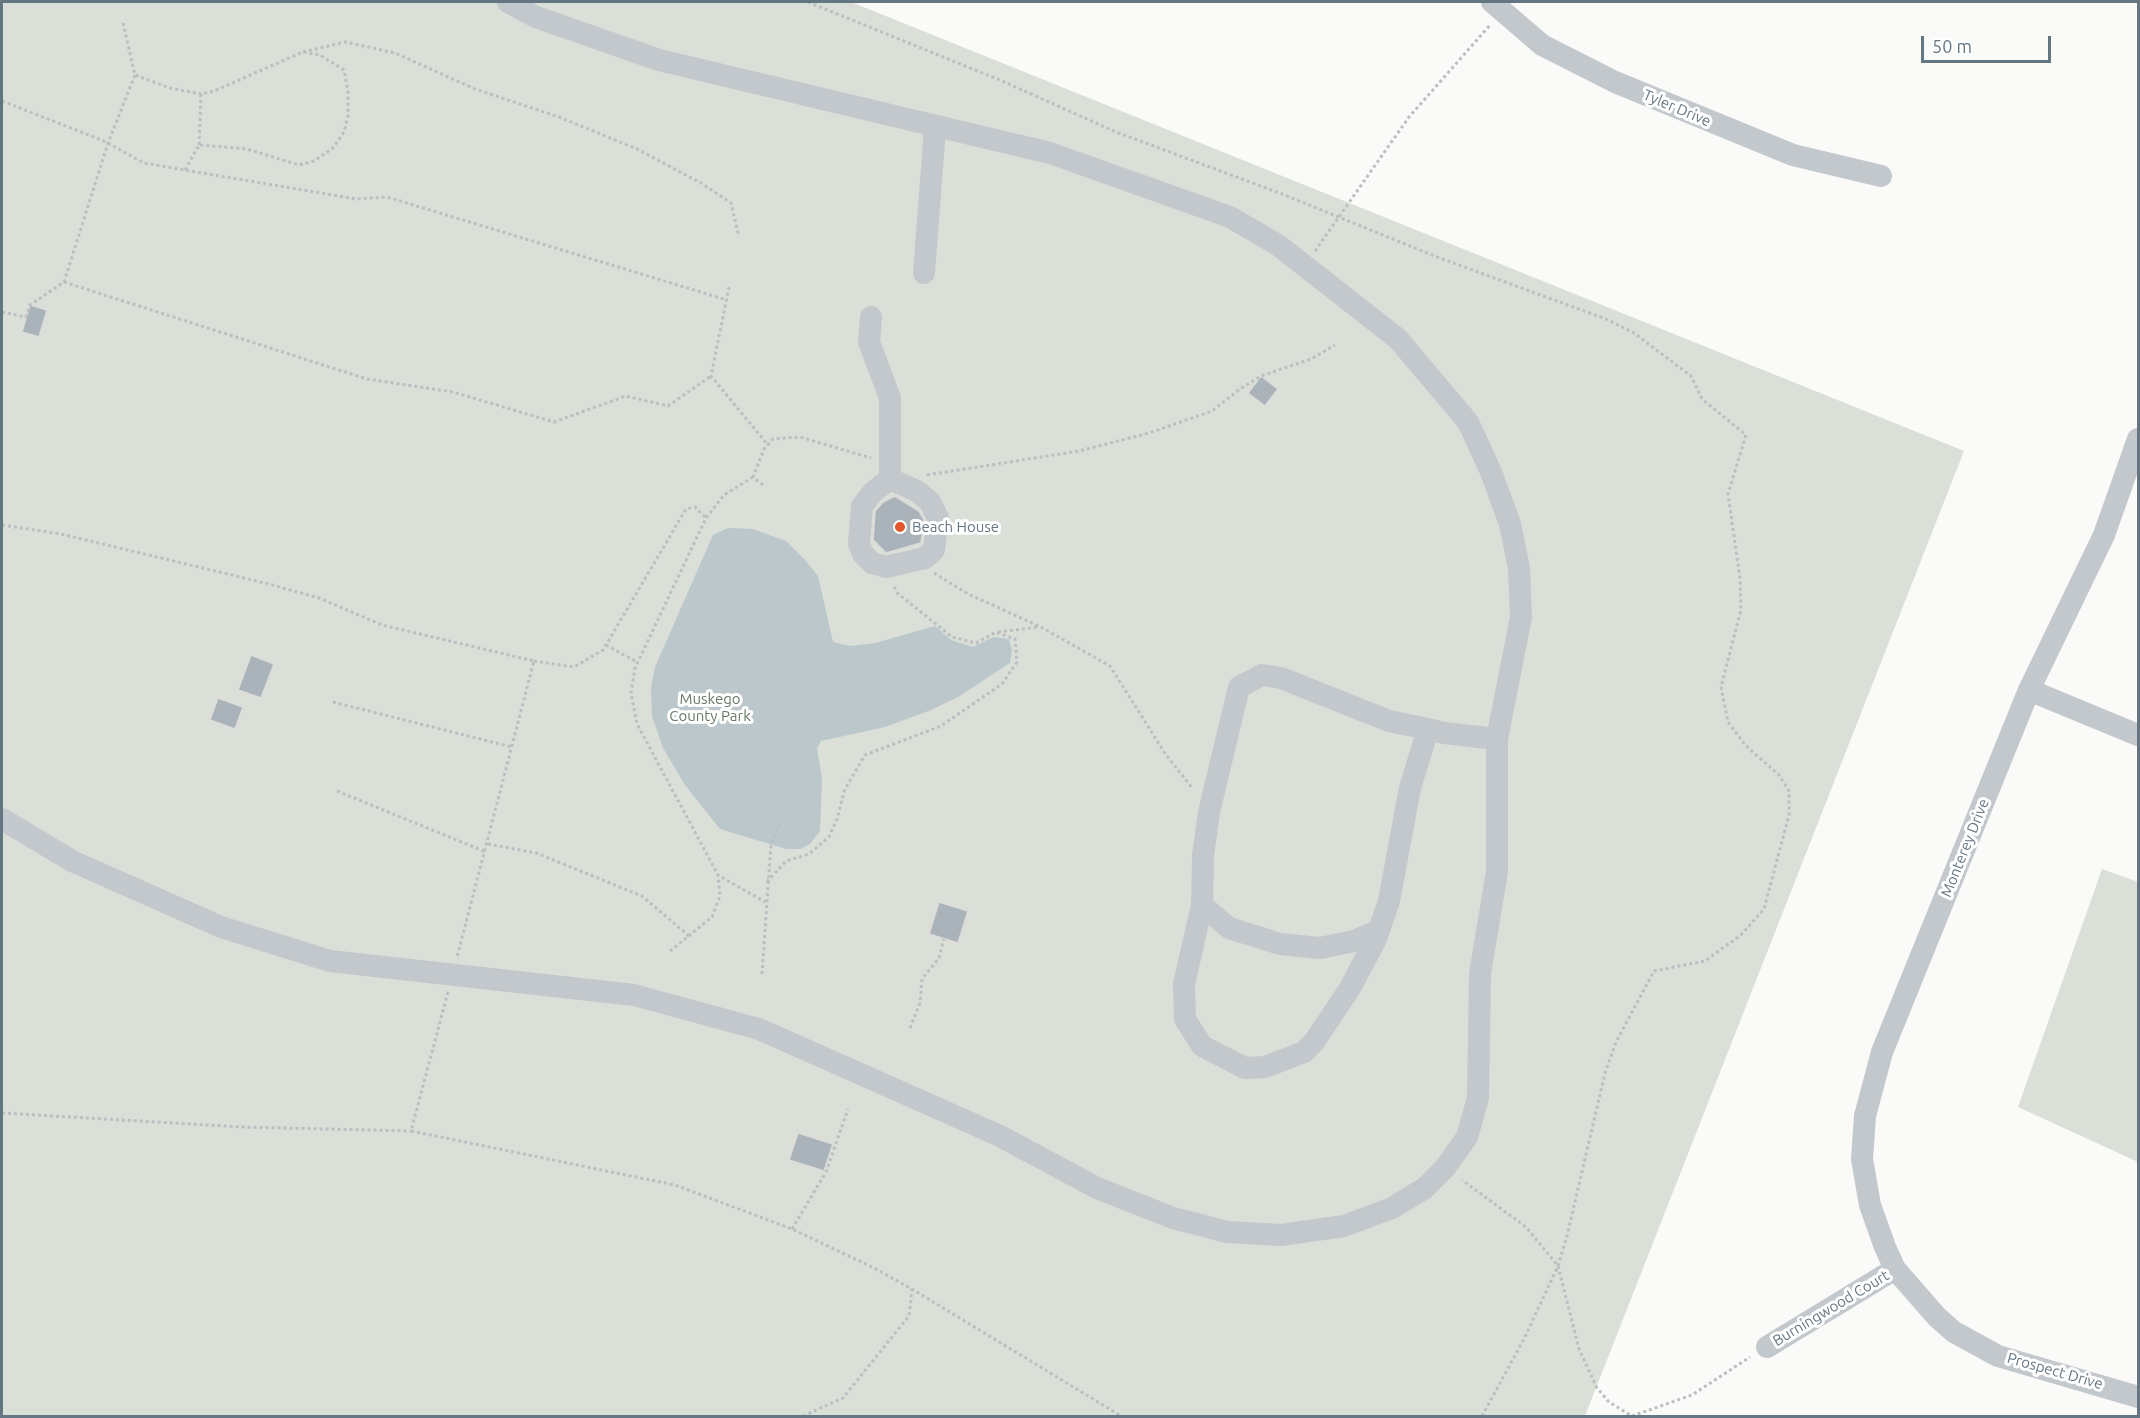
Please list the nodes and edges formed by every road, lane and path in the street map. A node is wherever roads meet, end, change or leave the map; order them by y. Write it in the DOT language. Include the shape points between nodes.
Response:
graph roads {
  1 [pos="508,2"];
  2 [pos="808,2"];
  3 [pos="1497,6"];
  4 [pos="123,22"];
  5 [pos="303,52"];
  6 [pos="135,75"];
  7 [pos="201,94"];
  8 [pos="2,101"];
  9 [pos="935,128"];
  10 [pos="108,143"];
  11 [pos="199,145"];
  12 [pos="185,170"];
  13 [pos="1881,176"];
  14 [pos="1338,218"];
  15 [pos="739,237"];
  16 [pos="1305,265"];
  17 [pos="924,273"];
  18 [pos="64,282"];
  19 [pos="729,287"];
  20 [pos="727,300"];
  21 [pos="2,312"];
  22 [pos="871,317"];
  23 [pos="1335,345"];
  24 [pos="711,376"];
  25 [pos="2139,439"];
  26 [pos="768,445"];
  27 [pos="890,470"];
  28 [pos="926,475"];
  29 [pos="753,477"];
  30 [pos="763,485"];
  31 [pos="706,518"];
  32 [pos="2,525"];
  33 [pos="915,561"];
  34 [pos="888,566"];
  35 [pos="1041,627"];
  36 [pos="996,632"];
  37 [pos="606,645"];
  38 [pos="534,661"];
  39 [pos="638,662"];
  40 [pos="2029,690"];
  41 [pos="333,702"];
  42 [pos="1428,729"];
  43 [pos="2139,735"];
  44 [pos="1497,740"];
  45 [pos="512,748"];
  46 [pos="337,791"];
  47 [pos="1209,812"];
  48 [pos="2,819"];
  49 [pos="781,819"];
  50 [pos="488,844"];
  51 [pos="486,852"];
  52 [pos="718,874"];
  53 [pos="767,882"];
  54 [pos="765,902"];
  55 [pos="1202,905"];
  56 [pos="1378,930"];
  57 [pos="689,936"];
  58 [pos="944,939"];
  59 [pos="670,951"];
  60 [pos="762,974"];
  61 [pos="452,975"];
  62 [pos="910,1028"];
  63 [pos="848,1109"];
  64 [pos="2,1113"];
  65 [pos="411,1131"];
  66 [pos="1445,1168"];
  67 [pos="792,1229"];
  68 [pos="1558,1266"];
  69 [pos="1895,1269"];
  70 [pos="912,1289"];
  71 [pos="1767,1347"];
  72 [pos="2139,1396"];
  73 [pos="803,1416"];
  74 [pos="1121,1416"];
  75 [pos="1482,1416"];
  76 [pos="1632,1416"];
  1 -- 9 [label="street" via="536,17 659,60"];
  2 -- 14 [label="path" via="1116,132"];
  3 -- 13 [label="street, Tyler Drive" via="1542,45 1615,82 1794,155"];
  3 -- 14 [label="path"];
  4 -- 6 [label="path"];
  5 -- 7 [label="path" via="214,92"];
  5 -- 11 [label="path" via="320,55 344,70 348,116 344,132 333,148 314,161 299,165 248,149"];
  5 -- 15 [label="path" via="345,42 395,54 475,89 637,149 731,203"];
  6 -- 7 [label="path"];
  6 -- 10 [label="path"];
  7 -- 11 [label="path"];
  8 -- 10 [label="path"];
  9 -- 16 [label="street" via="1050,153 1141,183 1230,217"];
  9 -- 17 [label="street"];
  10 -- 12 [label="path" via="144,163"];
  10 -- 18 [label="path"];
  11 -- 12 [label="path"];
  12 -- 20 [label="path" via="356,199 387,197"];
  14 -- 16 [label="path"];
  14 -- 68 [label="path" via="1606,318 1634,333 1691,376 1702,399 1746,435 1728,494 1741,610 1721,687 1728,722 1746,746 1779,775 1789,791 1789,815 1764,909 1741,935 1705,961 1654,970 1616,1042 1602,1084"];
  16 -- 44 [label="street" via="1398,339 1468,422 1491,472 1510,524 1519,568 1521,617"];
  18 -- 21 [label="path" via="30,305 26,317"];
  18 -- 24 [label="path" via="367,379 453,392 554,422 626,396 668,406"];
  19 -- 20 [label="path"];
  20 -- 24 [label="path"];
  22 -- 27 [label="street" via="869,342 890,398"];
  23 -- 28 [label="path" via="1311,359 1261,376 1212,411 1149,433 1079,451"];
  24 -- 26 [label="path"];
  25 -- 40 [label="street, Monterey Drive" via="2104,535"];
  26 -- 27 [label="path" via="773,439 800,437"];
  26 -- 29 [label="path"];
  27 -- 33 [label="street" via="930,502 938,518 934,550"];
  27 -- 34 [label="street" via="862,506 859,544 872,563"];
  29 -- 30 [label="path"];
  29 -- 31 [label="path" via="724,495"];
  31 -- 37 [label="path" via="695,507 686,509"];
  31 -- 39 [label="path"];
  32 -- 38 [label="path" via="61,534 265,583 319,598 382,625"];
  33 -- 34 [label="street"];
  33 -- 35 [label="path" via="968,594"];
  34 -- 36 [label="path" via="896,592 952,636 976,643"];
  35 -- 36 [label="path"];
  35 -- 47 [label="path" via="1110,666 1166,755"];
  36 -- 53 [label="path" via="1015,639 1017,646 1017,662 1002,684 941,726 865,755 845,789 829,837 809,854 786,861"];
  37 -- 38 [label="path" via="574,667"];
  37 -- 39 [label="path"];
  38 -- 45 [label="path"];
  39 -- 52 [label="path" via="631,693 637,724"];
  40 -- 43 [label="street"];
  40 -- 69 [label="street, Monterey Drive" via="1882,1052 1864,1116 1865,1182"];
  41 -- 45 [label="path"];
  42 -- 44 [label="street"];
  42 -- 47 [label="street" via="1389,721 1281,678 1262,675 1239,687"];
  42 -- 56 [label="street" via="1410,788 1389,901"];
  44 -- 66 [label="street" via="1497,872 1480,974 1478,1098 1467,1137"];
  45 -- 50 [label="path"];
  46 -- 51 [label="path"];
  47 -- 55 [label="street"];
  48 -- 61 [label="street" via="72,861 234,932 330,961"];
  49 -- 53 [label="path" via="771,844"];
  50 -- 51 [label="path"];
  50 -- 57 [label="path" via="536,853 642,896"];
  51 -- 61 [label="path"];
  52 -- 54 [label="path"];
  52 -- 57 [label="path" via="720,896 712,917"];
  53 -- 54 [label="path"];
  54 -- 60 [label="path"];
  55 -- 56 [label="street" via="1229,928 1280,944 1320,948 1354,942"];
  55 -- 56 [label="street" via="1184,984 1185,1018 1202,1046 1245,1068 1265,1067 1304,1052 1314,1042 1350,988"];
  57 -- 59 [label="path"];
  58 -- 62 [label="path" via="939,958 922,980 920,1003"];
  61 -- 65 [label="path"];
  61 -- 66 [label="street" via="634,995 759,1029 1000,1137 1097,1188 1173,1218 1227,1232 1281,1235 1344,1226 1392,1208 1425,1188"];
  63 -- 67 [label="path" via="826,1172"];
  64 -- 65 [label="path" via="242,1127"];
  65 -- 67 [label="path" via="675,1185"];
  66 -- 68 [label="path" via="1526,1227"];
  67 -- 70 [label="path"];
  68 -- 75 [label="path"];
  68 -- 76 [label="path" via="1579,1349 1597,1388 1609,1402"];
  69 -- 71 [label="street, Burningwood Court"];
  69 -- 72 [label="street, Prospect Drive" via="1937,1317 1975,1344 2021,1364"];
  70 -- 73 [label="path" via="909,1316 843,1398"];
  70 -- 74 [label="path"];
  71 -- 76 [label="path" via="1692,1395"];
}
